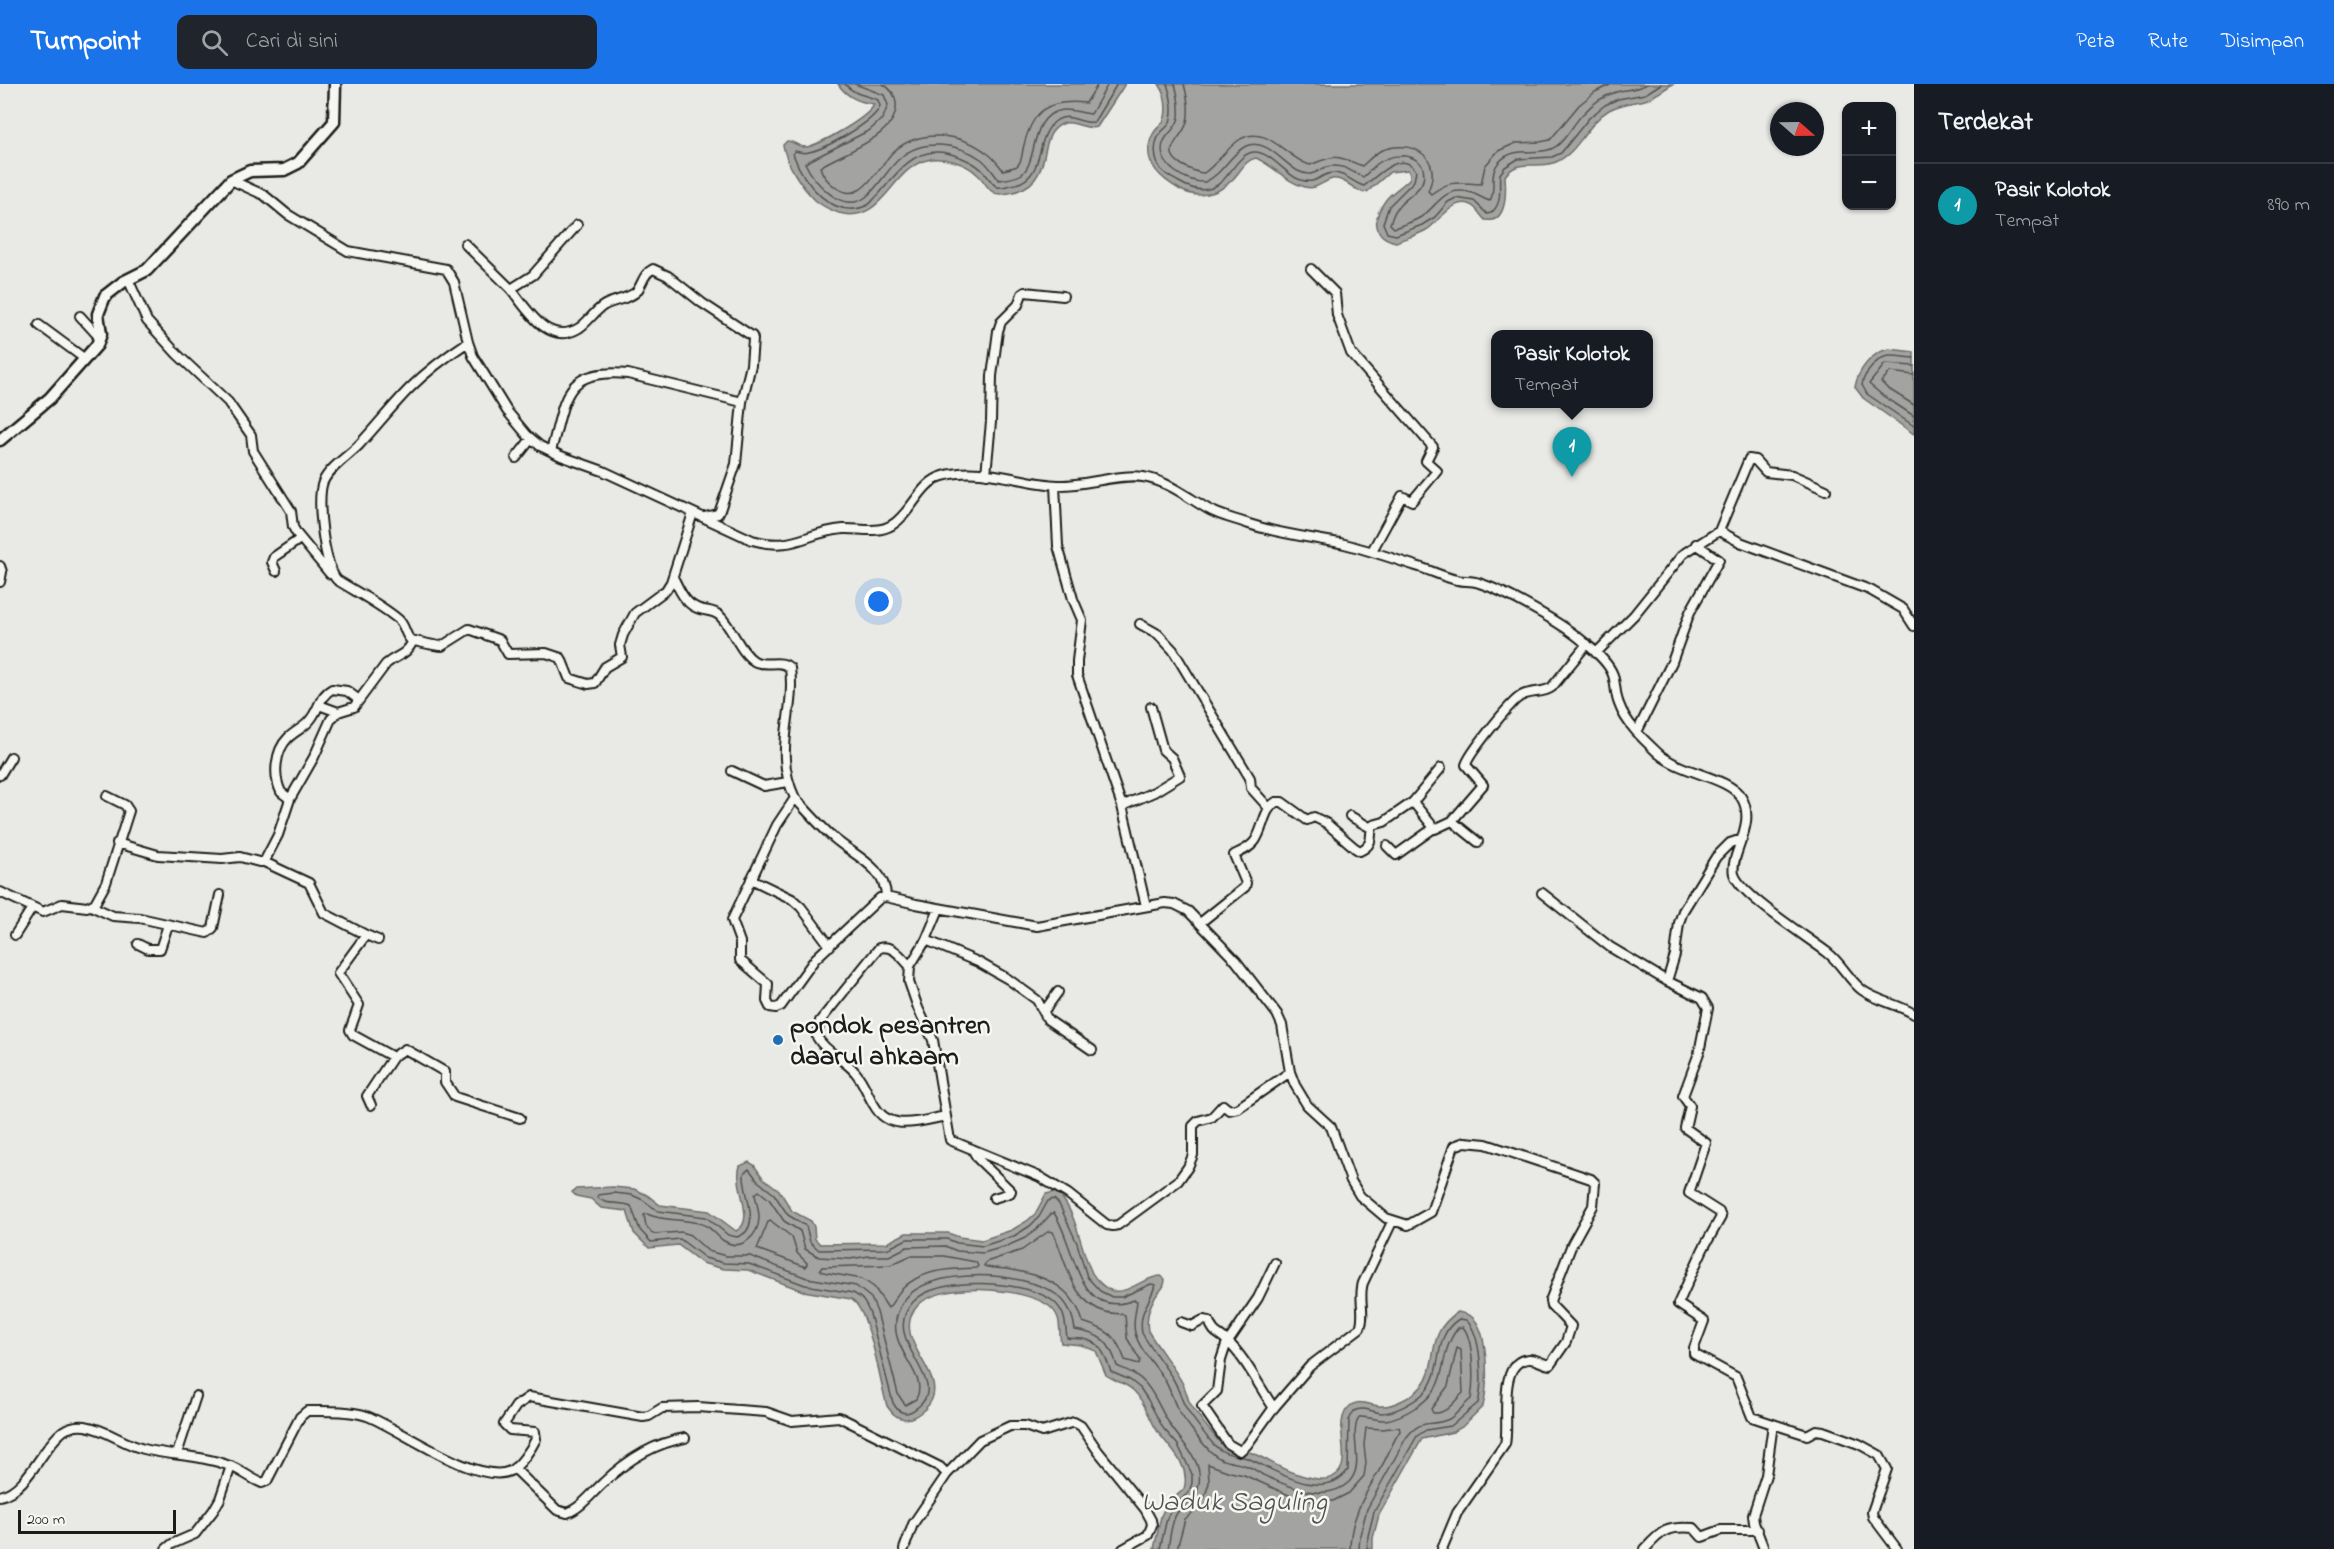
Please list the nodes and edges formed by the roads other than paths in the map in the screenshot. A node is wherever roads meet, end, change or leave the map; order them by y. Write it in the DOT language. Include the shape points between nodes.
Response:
graph roads {
  1 [pos="335,84"];
  2 [pos="231,180"];
  3 [pos="577,225"];
  4 [pos="465,244"];
  5 [pos="1311,269"];
  6 [pos="128,279"];
  7 [pos="511,289"];
  8 [pos="1063,296"];
  9 [pos="80,316"];
  10 [pos="39,325"];
  11 [pos="100,338"];
  12 [pos="468,342"];
  13 [pos="85,359"];
  14 [pos="742,402"];
  15 [pos="531,439"];
  16 [pos="0,440"];
  17 [pos="550,451"];
  18 [pos="516,458"];
  19 [pos="986,474"];
  20 [pos="1055,485"];
  21 [pos="1826,490"];
  22 [pos="693,513"];
  23 [pos="705,517"];
  24 [pos="1719,531"];
  25 [pos="300,539"];
  26 [pos="1696,544"];
  27 [pos="1372,551"];
  28 [pos="0,566"];
  29 [pos="276,570"];
  30 [pos="332,575"];
  31 [pos="673,577"];
  32 [pos="0,582"];
  33 [pos="1140,624"];
  34 [pos="1914,626"];
  35 [pos="413,641"];
  36 [pos="1587,644"];
  37 [pos="1596,653"];
  38 [pos="359,700"];
  39 [pos="319,705"];
  40 [pos="1151,708"];
  41 [pos="338,712"];
  42 [pos="1637,732"];
  43 [pos="11,757"];
  44 [pos="1441,768"];
  45 [pos="732,771"];
  46 [pos="0,774"];
  47 [pos="788,782"];
  48 [pos="107,796"];
  49 [pos="795,798"];
  50 [pos="290,799"];
  51 [pos="1413,802"];
  52 [pos="1122,806"];
  53 [pos="1268,807"];
  54 [pos="1350,816"];
  55 [pos="1452,821"];
  56 [pos="1371,828"];
  57 [pos="1434,828"];
  58 [pos="1742,839"];
  59 [pos="1478,842"];
  60 [pos="117,843"];
  61 [pos="1387,846"];
  62 [pos="264,862"];
  63 [pos="751,879"];
  64 [pos="0,892"];
  65 [pos="1542,893"];
  66 [pos="220,895"];
  67 [pos="886,897"];
  68 [pos="91,906"];
  69 [pos="1146,906"];
  70 [pos="32,908"];
  71 [pos="939,909"];
  72 [pos="1200,923"];
  73 [pos="168,924"];
  74 [pos="15,935"];
  75 [pos="366,935"];
  76 [pos="378,940"];
  77 [pos="926,940"];
  78 [pos="138,944"];
  79 [pos="830,945"];
  80 [pos="910,966"];
  81 [pos="1667,981"];
  82 [pos="1058,992"];
  83 [pos="1044,1011"];
  84 [pos="1914,1014"];
  85 [pos="1092,1050"];
  86 [pos="393,1057"];
  87 [pos="1290,1072"];
  88 [pos="371,1105"];
  89 [pos="946,1116"];
  90 [pos="520,1119"];
  91 [pos="972,1149"];
  92 [pos="994,1198"];
  93 [pos="1392,1222"];
  94 [pos="1275,1263"];
  95 [pos="1180,1322"];
  96 [pos="1227,1341"];
  97 [pos="196,1396"];
  98 [pos="1274,1408"];
  99 [pos="1773,1424"];
  100 [pos="685,1438"];
  101 [pos="177,1454"];
  102 [pos="231,1466"];
  103 [pos="514,1468"];
  104 [pos="947,1474"];
  105 [pos="0,1496"];
  106 [pos="1758,1530"];
  107 [pos="166,1549"];
  108 [pos="904,1549"];
  109 [pos="1123,1549"];
  110 [pos="1442,1549"];
  111 [pos="1645,1549"];
  112 [pos="1764,1549"];
  113 [pos="1897,1549"];
  1 -- 2 [label="main road" via="334,122 298,163 284,170 250,171"];
  2 -- 6 [label="main road" via="147,270"];
  2 -- 12 [label="street" via="264,195 287,214 348,251 446,269 454,282"];
  3 -- 7 [label="street" via="533,275"];
  4 -- 7 [label="street"];
  5 -- 27 [label="street" via="1333,290 1337,315 1351,353 1433,447 1426,460 1437,471 1412,501 1402,496"];
  6 -- 11 [label="main road" via="102,300 98,314"];
  6 -- 25 [label="street" via="151,326 228,402 251,435 253,451 291,511"];
  7 -- 14 [label="street" via="543,327 564,333 581,326 607,303 636,292 651,270 661,271 752,336 751,365"];
  8 -- 19 [label="street" via="1025,292 999,326"];
  9 -- 11 [label="street"];
  10 -- 13 [label="street"];
  11 -- 13 [label="main road"];
  12 -- 15 [label="street" via="481,371"];
  12 -- 30 [label="street" via="409,389 323,482 324,548"];
  13 -- 16 [label="main road" via="39,409"];
  14 -- 17 [label="street" via="628,374 591,375 567,393"];
  14 -- 23 [label="street" via="740,443 730,486 717,514"];
  15 -- 17 [label="street"];
  15 -- 18 [label="street"];
  17 -- 22 [label="street"];
  19 -- 20 [label="street"];
  19 -- 23 [label="street" via="961,472 936,478 909,510 882,529 839,529 789,544 752,540"];
  20 -- 27 [label="street" via="1084,485 1137,476 1254,525"];
  20 -- 52 [label="street" via="1058,546 1082,620 1077,675"];
  21 -- 24 [label="street" via="1792,475 1766,472 1749,459"];
  22 -- 23 [label="street"];
  22 -- 31 [label="street"];
  24 -- 26 [label="street"];
  24 -- 34 [label="street" via="1869,590 1904,609"];
  25 -- 29 [label="street" via="274,557"];
  25 -- 30 [label="street"];
  26 -- 37 [label="street"];
  26 -- 42 [label="street" via="1719,560 1690,612 1672,662"];
  27 -- 36 [label="street" via="1459,581 1478,582 1546,617"];
  28 -- 32 [label="street"];
  30 -- 35 [label="street" via="398,619"];
  31 -- 35 [label="street" via="666,590 635,613 622,635 621,658 605,667 595,683 569,678 561,658 546,653 507,653 500,640 468,628 442,646"];
  31 -- 47 [label="street" via="690,604 722,617 753,660 762,664 783,663 790,668 784,751"];
  33 -- 53 [label="street" via="1158,634 1173,650 1250,778 1251,788"];
  35 -- 38 [label="street" via="403,655 381,669"];
  36 -- 37 [label="street"];
  36 -- 55 [label="street" via="1548,691 1519,697 1475,749 1466,765 1483,785"];
  37 -- 42 [label="street" via="1612,673 1618,704"];
  38 -- 39 [label="street" via="347,691 332,689 322,696"];
  38 -- 41 [label="street" via="352,709"];
  39 -- 41 [label="street"];
  39 -- 50 [label="street" via="313,718 286,739 279,751 278,787"];
  40 -- 52 [label="street" via="1162,750 1172,758 1180,776"];
  41 -- 50 [label="street"];
  42 -- 58 [label="street" via="1673,764 1737,792 1746,810"];
  43 -- 46 [label="street"];
  44 -- 51 [label="street"];
  45 -- 47 [label="street" via="764,786"];
  47 -- 49 [label="street"];
  48 -- 60 [label="street" via="129,809"];
  49 -- 63 [label="street"];
  49 -- 67 [label="street" via="834,838 872,866 883,879"];
  50 -- 62 [label="street"];
  51 -- 56 [label="street"];
  51 -- 57 [label="street"];
  52 -- 69 [label="street"];
  53 -- 56 [label="street" via="1279,801 1306,820 1314,817 1360,851 1372,838"];
  53 -- 72 [label="street" via="1256,840 1234,855 1246,886"];
  54 -- 56 [label="street"];
  55 -- 57 [label="street"];
  55 -- 59 [label="street"];
  57 -- 61 [label="street" via="1396,855"];
  58 -- 81 [label="street" via="1730,843 1716,857 1683,911"];
  58 -- 84 [label="street" via="1734,870 1737,879 1771,912 1833,957 1860,988"];
  60 -- 62 [label="street" via="158,855 216,859 240,856"];
  60 -- 68 [label="street" via="101,896"];
  62 -- 75 [label="street" via="309,883 327,916"];
  63 -- 79 [label="street" via="792,898"];
  63 -- 79 [label="street" via="732,923 739,938 740,960 768,984 766,1001 770,1006 781,1006 806,970"];
  64 -- 70 [label="street"];
  65 -- 81 [label="street" via="1610,947"];
  66 -- 73 [label="street" via="209,933"];
  67 -- 71 [label="street"];
  67 -- 79 [label="street" via="877,900"];
  68 -- 70 [label="street" via="62,904 45,912"];
  68 -- 73 [label="street" via="113,916"];
  69 -- 71 [label="street" via="1038,926"];
  69 -- 72 [label="street" via="1174,904"];
  70 -- 74 [label="street"];
  71 -- 77 [label="street"];
  72 -- 87 [label="street" via="1277,1014"];
  73 -- 78 [label="street" via="160,949"];
  75 -- 76 [label="street"];
  75 -- 86 [label="street" via="338,973 359,1005 350,1030"];
  77 -- 80 [label="street"];
  77 -- 83 [label="street" via="1008,979 1037,999"];
  80 -- 89 [label="street" via="909,982 933,1040"];
  80 -- 89 [label="street" via="892,948 879,948 820,1021 817,1037 822,1046 855,1072 886,1119 899,1123"];
  81 -- 99 [label="street" via="1702,998 1708,1008 1699,1053 1683,1096 1690,1106 1685,1128 1706,1143 1689,1193 1721,1216 1678,1304 1704,1321 1694,1354 1736,1377 1752,1417"];
  82 -- 83 [label="street"];
  83 -- 85 [label="street" via="1048,1020"];
  86 -- 88 [label="street" via="367,1097"];
  86 -- 90 [label="street" via="407,1049 445,1072 445,1082 455,1097"];
  87 -- 91 [label="street" via="1238,1108 1229,1110 1223,1105 1212,1117 1197,1121 1193,1127 1193,1155 1186,1172 1116,1226 1107,1225 1040,1177"];
  87 -- 93 [label="street" via="1307,1105 1331,1128 1360,1196"];
  89 -- 91 [label="street" via="950,1140"];
  91 -- 92 [label="street" via="1011,1190"];
  93 -- 98 [label="street" via="1363,1283 1360,1328 1310,1366"];
  93 -- 110 [label="street" via="1408,1226 1431,1212 1454,1146 1463,1142 1491,1145 1591,1179 1596,1185 1593,1206 1572,1244 1550,1301 1570,1326 1569,1335 1550,1365 1522,1360 1509,1377 1505,1444 1457,1513"];
  94 -- 96 [label="street" via="1258,1298"];
  95 -- 96 [label="street" via="1192,1326 1208,1320 1213,1332"];
  96 -- 98 [label="street"];
  96 -- 98 [label="street" via="1217,1391 1203,1404 1203,1409 1228,1444 1239,1451"];
  97 -- 101 [label="street"];
  99 -- 106 [label="street" via="1766,1474 1753,1515"];
  99 -- 113 [label="street" via="1807,1435 1816,1430 1831,1432 1881,1458 1886,1473 1873,1517"];
  100 -- 103 [label="street" via="628,1461 567,1513 557,1510"];
  101 -- 102 [label="street"];
  101 -- 105 [label="street" via="146,1450 82,1425 73,1427 51,1442 18,1484"];
  102 -- 103 [label="street" via="264,1483 300,1417 307,1411 321,1411 365,1416 441,1456 479,1469 503,1473"];
  102 -- 107 [label="street" via="213,1511 195,1534"];
  103 -- 104 [label="street" via="537,1436 531,1431 507,1428 505,1421 520,1401 533,1397 643,1417 662,1408 698,1407 766,1412 792,1421 839,1417 933,1462"];
  104 -- 108 [label="street" via="913,1524"];
  104 -- 109 [label="street" via="980,1440 1010,1426 1042,1432 1077,1423 1151,1520 1148,1535"];
  106 -- 111 [label="street" via="1721,1530 1702,1537 1694,1528 1672,1527 1658,1534"];
  106 -- 112 [label="street"];
}
